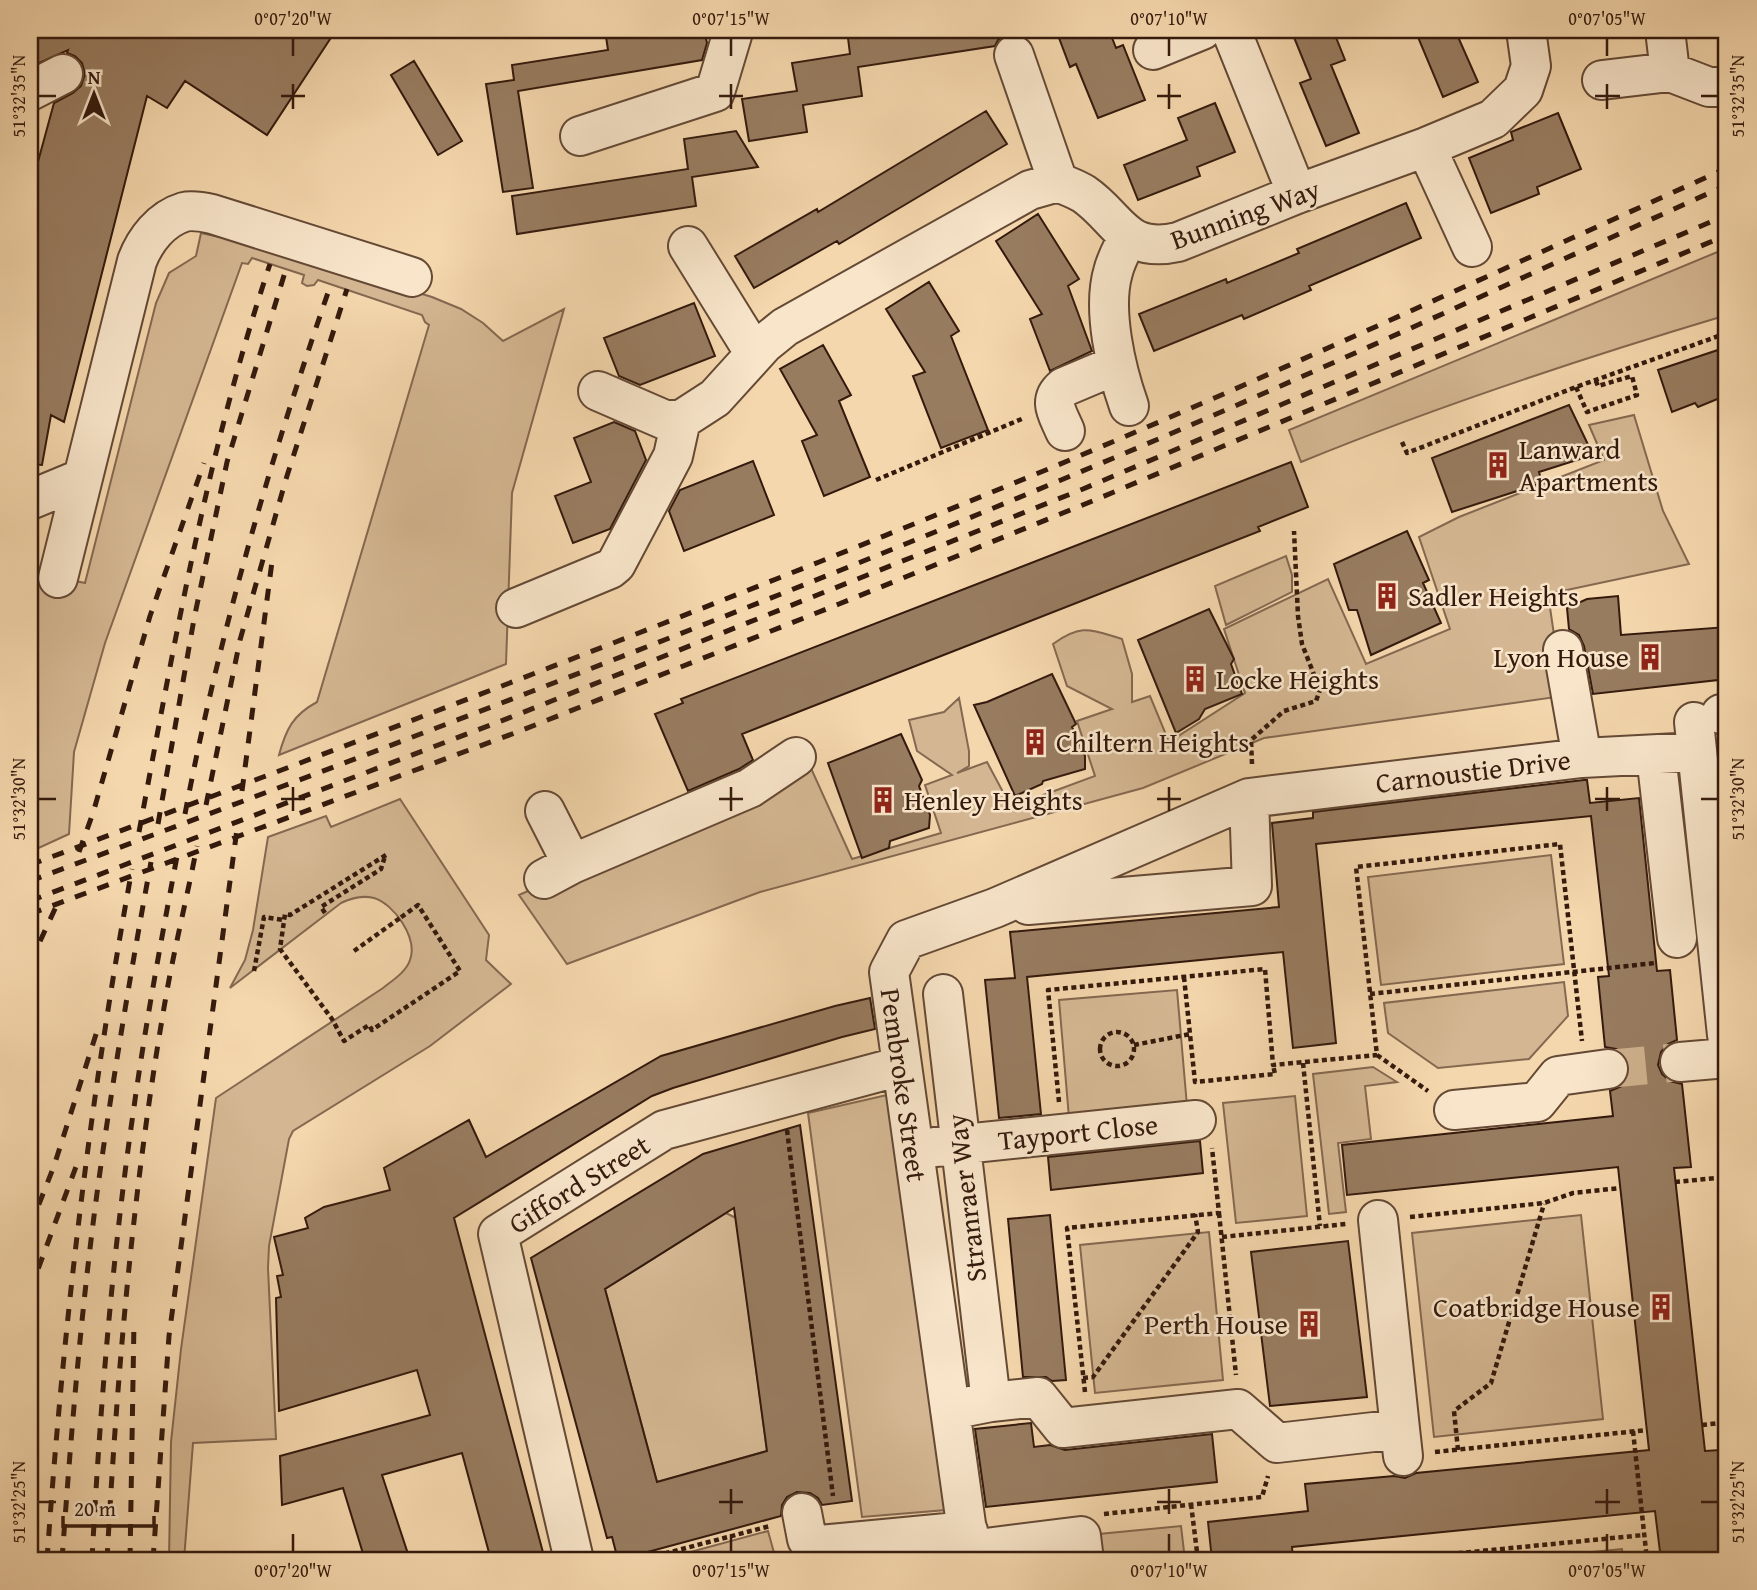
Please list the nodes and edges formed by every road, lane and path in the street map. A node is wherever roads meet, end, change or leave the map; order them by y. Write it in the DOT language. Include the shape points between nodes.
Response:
graph roads {
  1 [pos="737,30"];
  2 [pos="1202,30"];
  3 [pos="1231,30"];
  4 [pos="1526,30"];
  5 [pos="1665,30"];
  6 [pos="1153,50"];
  7 [pos="1014,55"];
  8 [pos="1670,72"];
  9 [pos="63,74"];
  10 [pos="1602,80"];
  11 [pos="1727,88"];
  12 [pos="30,91"];
  13 [pos="580,136"];
  14 [pos="1426,147"];
  15 [pos="1058,182"];
  16 [pos="1297,194"];
  17 [pos="1128,237"];
  18 [pos="688,246"];
  19 [pos="1472,247"];
  20 [pos="412,277"];
  21 [pos="1727,333"];
  22 [pos="755,354"];
  23 [pos="1116,365"];
  24 [pos="1595,379"];
  25 [pos="1576,387"];
  26 [pos="598,391"];
  27 [pos="1129,406"];
  28 [pos="1060,418"];
  29 [pos="681,420"];
  30 [pos="1402,442"];
  31 [pos="876,480"];
  32 [pos="56,489"];
  33 [pos="1294,531"];
  34 [pos="58,578"];
  35 [pos="516,608"];
  36 [pos="1563,650"];
  37 [pos="1710,725"];
  38 [pos="1656,755"];
  39 [pos="796,757"];
  40 [pos="1582,758"];
  41 [pos="1251,785"];
  42 [pos="545,811"];
  43 [pos="995,908"];
  44 [pos="325,913"];
  45 [pos="284,920"];
  46 [pos="1672,950"];
  47 [pos="354,951"];
  48 [pos="1724,964"];
  49 [pos="254,971"];
  50 [pos="1574,971"];
  51 [pos="1184,977"];
  52 [pos="943,994"];
  53 [pos="1370,994"];
  54 [pos="1190,1034"];
  55 [pos="1727,1035"];
  56 [pos="1134,1045"];
  57 [pos="1377,1055"];
  58 [pos="1727,1058"];
  59 [pos="1680,1062"];
  60 [pos="1303,1063"];
  61 [pos="1273,1065"];
  62 [pos="901,1066"];
  63 [pos="1591,1070"];
  64 [pos="1205,1081"];
  65 [pos="783,1098"];
  66 [pos="1454,1110"];
  67 [pos="1205,1120"];
  68 [pos="1062,1134"];
  69 [pos="960,1144"];
  70 [pos="912,1149"];
  71 [pos="1727,1177"];
  72 [pos="1675,1182"];
  73 [pos="1620,1188"];
  74 [pos="1544,1203"];
  75 [pos="1219,1213"];
  76 [pos="1195,1214"];
  77 [pos="1378,1220"];
  78 [pos="1320,1226"];
  79 [pos="1222,1237"];
  80 [pos="1083,1378"];
  81 [pos="1236,1381"];
  82 [pos="1086,1400"];
  83 [pos="990,1402"];
  84 [pos="950,1410"];
  85 [pos="1727,1422"];
  86 [pos="1702,1425"];
  87 [pos="1400,1428"];
  88 [pos="1647,1430"];
  89 [pos="1633,1431"];
  90 [pos="1277,1443"];
  91 [pos="1458,1450"];
  92 [pos="1191,1504"];
  93 [pos="1100,1515"];
  94 [pos="789,1518"];
  95 [pos="1644,1535"];
  96 [pos="839,1544"];
  97 [pos="970,1547"];
  98 [pos="574,1560"];
  99 [pos="640,1560"];
  100 [pos="1084,1560"];
  101 [pos="1198,1560"];
  102 [pos="1390,1560"];
  103 [pos="1647,1560"];
  1 -- 13 [label="street" via="715,92"];
  2 -- 6 [label="street"];
  3 -- 16 [label="street"];
  4 -- 14 [label="street, Bunning Way" via="1531,66 1523,90 1493,119"];
  5 -- 8 [label="street"];
  7 -- 15 [label="street"];
  8 -- 10 [label="street"];
  8 -- 11 [label="street" via="1709,87"];
  9 -- 12 [label="street"];
  14 -- 16 [label="street, Bunning Way"];
  14 -- 19 [label="street"];
  15 -- 17 [label="street, Bunning Way" via="1084,194"];
  15 -- 22 [label="street" via="1030,190 796,320"];
  16 -- 17 [label="street, Bunning Way" via="1178,242 1161,246"];
  17 -- 23 [label="street" via="1112,274"];
  18 -- 22 [label="street"];
  20 -- 32 [label="street" via="212,214 184,212 171,219 148,238 137,261"];
  21 -- 24 [label="path"];
  22 -- 29 [label="street" via="715,398"];
  23 -- 27 [label="street"];
  23 -- 28 [label="street" via="1064,387 1054,398"];
  24 -- 25 [label="path"];
  24 -- 25 [label="path" via="1598,386 1632,376 1637,395 1587,412"];
  25 -- 30 [label="path" via="1407,453"];
  26 -- 29 [label="street" via="665,420"];
  28 -- 31 [label="path"];
  29 -- 35 [label="street" via="673,456 616,564"];
  32 -- 34 [label="street"];
  33 -- 41 [label="path" via="1302,643 1320,690 1316,701 1284,711 1251,740"];
  36 -- 40 [label="street"];
  37 -- 38 [label="street, Carnoustie Drive"];
  37 -- 48 [label="street, Carnoustie Drive"];
  38 -- 40 [label="street, Carnoustie Drive"];
  38 -- 46 [label="street"];
  39 -- 42 [label="street" via="750,788 558,872"];
  40 -- 41 [label="street, Carnoustie Drive"];
  41 -- 43 [label="street, Pembroke Street"];
  41 -- 43 [label="street" via="1252,886"];
  43 -- 62 [label="street, Pembroke Street" via="906,940 889,972"];
  44 -- 45 [label="path" via="321,906 381,869 386,855 285,914"];
  45 -- 47 [label="path, bridge" via="280,948 344,1041 369,1026 372,1030 460,971 418,905"];
  45 -- 49 [label="path" via="264,917"];
  46 -- 50 [label="path"];
  48 -- 55 [label="street, Carnoustie Drive"];
  50 -- 53 [label="path"];
  50 -- 53 [label="path" via="1560,844 1356,867"];
  50 -- 63 [label="path"];
  51 -- 54 [label="path"];
  51 -- 61 [label="path" via="1265,969"];
  51 -- 68 [label="path" via="1048,990"];
  52 -- 69 [label="street, Stranraer Way"];
  53 -- 57 [label="path"];
  54 -- 56 [label="path"];
  54 -- 64 [label="path" via="1195,1082"];
  56 -- 56 [label="path" via="1132,1059 1123,1065 1112,1065 1101,1054 1103,1038 1114,1032 1125,1033"];
  57 -- 60 [label="path"];
  57 -- 66 [label="path"];
  58 -- 59 [label="street"];
  60 -- 61 [label="path"];
  60 -- 78 [label="path"];
  61 -- 64 [label="path" via="1275,1073"];
  62 -- 65 [label="street, Gifford Street"];
  62 -- 70 [label="street, Pembroke Street"];
  63 -- 66 [label="street" via="1558,1076 1536,1102"];
  64 -- 67 [label="path"];
  65 -- 96 [label="path"];
  65 -- 98 [label="street, Gifford Street" via="664,1130 498,1234"];
  67 -- 68 [label="street, Tayport Close"];
  67 -- 75 [label="path"];
  68 -- 69 [label="street, Tayport Close"];
  69 -- 70 [label="street, Tayport Close"];
  69 -- 83 [label="street, Stranraer Way"];
  70 -- 84 [label="street, Pembroke Street"];
  71 -- 72 [label="path"];
  73 -- 74 [label="path"];
  74 -- 77 [label="path"];
  74 -- 91 [label="path" via="1490,1383 1454,1411"];
  75 -- 76 [label="path"];
  75 -- 79 [label="path"];
  76 -- 80 [label="path" via="1198,1232 1093,1377"];
  76 -- 80 [label="path" via="1067,1228"];
  77 -- 78 [label="path"];
  77 -- 87 [label="street"];
  78 -- 79 [label="path"];
  79 -- 81 [label="path"];
  80 -- 82 [label="path"];
  83 -- 84 [label="street"];
  83 -- 90 [label="street" via="1038,1397 1063,1428 1238,1409"];
  84 -- 97 [label="street, Pembroke Street"];
  85 -- 86 [label="path"];
  87 -- 90 [label="street"];
  87 -- 91 [label="path"];
  88 -- 89 [label="path"];
  89 -- 91 [label="path"];
  89 -- 95 [label="path"];
  90 -- 92 [label="path" via="1262,1497"];
  92 -- 93 [label="path"];
  92 -- 101 [label="path"];
  94 -- 96 [label="street" via="807,1539 820,1545"];
  94 -- 99 [label="path"];
  95 -- 102 [label="path"];
  95 -- 103 [label="path"];
  96 -- 97 [label="street"];
  97 -- 100 [label="street" via="1081,1536"];
}
